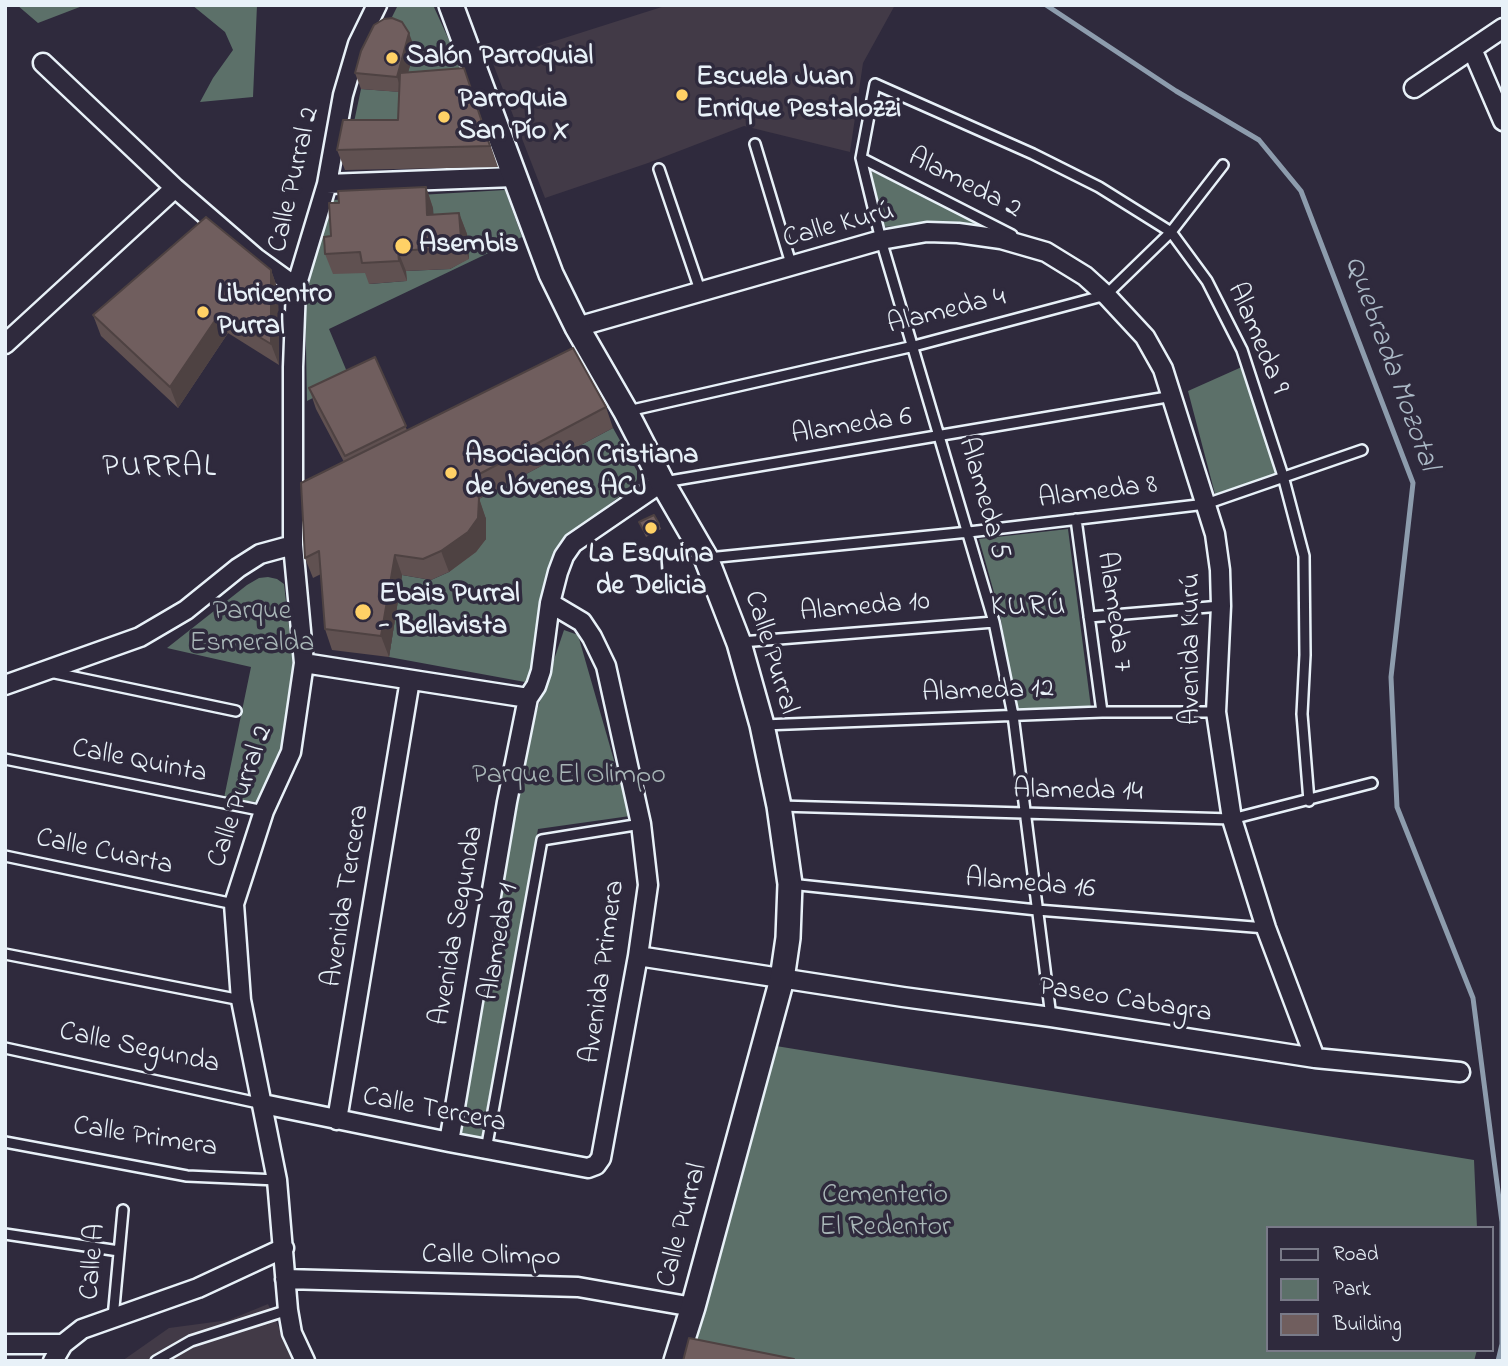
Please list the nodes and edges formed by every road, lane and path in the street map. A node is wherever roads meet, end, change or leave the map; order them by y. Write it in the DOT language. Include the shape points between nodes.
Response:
graph roads {
  1 [pos="377,5"];
  2 [pos="451,5"];
  3 [pos="1503,28"];
  4 [pos="1472,49"];
  5 [pos="43,63"];
  6 [pos="875,84"];
  7 [pos="1414,88"];
  8 [pos="1503,121"];
  9 [pos="755,144"];
  10 [pos="862,158"];
  11 [pos="1223,164"];
  12 [pos="659,169"];
  13 [pos="514,177"];
  14 [pos="327,184"];
  15 [pos="175,188"];
  16 [pos="1171,232"];
  17 [pos="881,240"];
  18 [pos="1046,253"];
  19 [pos="792,267"];
  20 [pos="296,287"];
  21 [pos="702,293"];
  22 [pos="1106,295"];
  23 [pos="577,327"];
  24 [pos="5,344"];
  25 [pos="914,346"];
  26 [pos="1173,396"];
  27 [pos="626,412"];
  28 [pos="940,437"];
  29 [pos="1362,450"];
  30 [pos="1283,476"];
  31 [pos="662,482"];
  32 [pos="1206,504"];
  33 [pos="1076,519"];
  34 [pos="969,532"];
  35 [pos="293,545"];
  36 [pos="706,558"];
  37 [pos="550,603"];
  38 [pos="1221,606"];
  39 [pos="1089,617"];
  40 [pos="994,622"];
  41 [pos="739,643"];
  42 [pos="304,663"];
  43 [pos="45,671"];
  44 [pos="410,680"];
  45 [pos="5,685"];
  46 [pos="528,698"];
  47 [pos="236,711"];
  48 [pos="1102,712"];
  49 [pos="1216,712"];
  50 [pos="1013,715"];
  51 [pos="762,725"];
  52 [pos="5,759"];
  53 [pos="1372,783"];
  54 [pos="1309,801"];
  55 [pos="779,806"];
  56 [pos="264,811"];
  57 [pos="1025,814"];
  58 [pos="1232,819"];
  59 [pos="641,824"];
  60 [pos="5,856"];
  61 [pos="790,884"];
  62 [pos="234,904"];
  63 [pos="1037,910"];
  64 [pos="1266,928"];
  65 [pos="5,954"];
  66 [pos="638,956"];
  67 [pos="782,979"];
  68 [pos="241,1000"];
  69 [pos="1051,1017"];
  70 [pos="5,1048"];
  71 [pos="1315,1058"];
  72 [pos="1460,1072"];
  73 [pos="262,1104"];
  74 [pos="337,1120"];
  75 [pos="5,1142"];
  76 [pos="449,1142"];
  77 [pos="486,1150"];
  78 [pos="596,1165"];
  79 [pos="277,1181"];
  80 [pos="123,1210"];
  81 [pos="5,1234"];
  82 [pos="284,1248"];
  83 [pos="119,1251"];
  84 [pos="285,1279"];
  85 [pos="693,1307"];
  86 [pos="288,1310"];
  87 [pos="113,1318"];
  88 [pos="5,1344"];
  89 [pos="62,1344"];
  90 [pos="53,1361"];
  91 [pos="156,1361"];
  92 [pos="305,1361"];
  93 [pos="676,1361"];
  1 -- 14 [label="street, Calle Purral 2" via="358,44 343,95"];
  2 -- 13 [label="street, Calle Purral"];
  3 -- 4 [label="street"];
  4 -- 7 [label="street"];
  4 -- 8 [label="street"];
  5 -- 15 [label="street"];
  6 -- 10 [label="lane, Alameda 5"];
  6 -- 16 [label="lane, Alameda 9" via="1033,154 1099,187"];
  9 -- 19 [label="lane"];
  10 -- 17 [label="lane, Alameda 5"];
  10 -- 18 [label="lane, Alameda 2"];
  11 -- 16 [label="lane, Alameda 4"];
  12 -- 21 [label="lane"];
  13 -- 14 [label="street"];
  13 -- 23 [label="street, Calle Purral"];
  14 -- 20 [label="street, Calle Purral 2"];
  15 -- 20 [label="street"];
  15 -- 24 [label="street"];
  16 -- 22 [label="lane, Alameda 4"];
  16 -- 30 [label="lane, Alameda 9" via="1207,281 1242,350"];
  17 -- 18 [label="street, Calle Kurú" via="927,232 958,233 1001,239"];
  17 -- 19 [label="street, Calle Kurú"];
  17 -- 25 [label="lane, Alameda 5"];
  18 -- 22 [label="street, Calle Kurú" via="1085,276"];
  19 -- 21 [label="street, Calle Kurú"];
  20 -- 35 [label="street, Calle Purral 2"];
  21 -- 23 [label="street, Calle Kurú"];
  22 -- 25 [label="lane, Alameda 4"];
  22 -- 26 [label="street, Avenida Kurú" via="1145,337"];
  23 -- 27 [label="street, Calle Purral" via="603,383"];
  25 -- 27 [label="lane, Alameda 4"];
  25 -- 28 [label="lane, Alameda 5"];
  26 -- 28 [label="lane, Alameda 6"];
  26 -- 32 [label="street, Avenida Kurú"];
  27 -- 31 [label="street, Calle Purral"];
  28 -- 31 [label="lane, Alameda 6"];
  28 -- 34 [label="lane, Alameda 5"];
  29 -- 30 [label="lane, Alameda 8"];
  30 -- 32 [label="lane, Alameda 8"];
  30 -- 54 [label="lane, Alameda 9" via="1304,556 1302,714"];
  31 -- 36 [label="street, Calle Purral"];
  31 -- 37 [label="street, Avenida Segunda" via="573,543 564,556"];
  32 -- 33 [label="lane, Alameda 8"];
  32 -- 38 [label="street, Avenida Kurú" via="1215,534"];
  33 -- 34 [label="lane, Alameda 8"];
  33 -- 39 [label="lane, Alameda 7"];
  34 -- 36 [label="lane, Alameda 8"];
  34 -- 40 [label="lane, Alameda 5"];
  35 -- 42 [label="street, Calle Purral 2"];
  35 -- 43 [label="street" via="260,554 186,610 140,637"];
  36 -- 41 [label="street, Calle Purral"];
  37 -- 46 [label="street, Avenida Segunda" via="541,671"];
  37 -- 59 [label="street, Avenida Primera" via="582,622 606,666"];
  38 -- 39 [label="lane"];
  38 -- 49 [label="street, Avenida Kurú"];
  39 -- 48 [label="lane, Alameda 7"];
  40 -- 41 [label="lane, Alameda 10"];
  40 -- 50 [label="lane, Alameda 5"];
  41 -- 51 [label="street, Calle Purral"];
  42 -- 44 [label="street"];
  42 -- 56 [label="street, Calle Purral 2" via="291,752"];
  43 -- 45 [label="street"];
  43 -- 47 [label="lane"];
  44 -- 46 [label="street"];
  44 -- 74 [label="street, Avenida Tercera"];
  46 -- 76 [label="street, Avenida Segunda"];
  48 -- 49 [label="lane, Alameda 12"];
  48 -- 50 [label="lane, Alameda 12"];
  49 -- 58 [label="street, Avenida Kurú"];
  50 -- 51 [label="lane, Alameda 12"];
  50 -- 57 [label="lane, Alameda 5"];
  51 -- 55 [label="street, Calle Purral"];
  52 -- 56 [label="lane, Calle Quinta"];
  53 -- 54 [label="lane, Alameda 14"];
  54 -- 58 [label="lane, Alameda 14"];
  55 -- 57 [label="lane, Alameda 14"];
  55 -- 61 [label="street, Calle Purral"];
  56 -- 62 [label="street, Calle Purral 2"];
  57 -- 58 [label="lane, Alameda 14"];
  57 -- 63 [label="lane, Alameda 5"];
  58 -- 64 [label="street, Avenida Kurú"];
  59 -- 66 [label="street, Avenida Primera" via="648,885"];
  59 -- 77 [label="lane, Alameda 1" via="542,840"];
  60 -- 62 [label="lane, Calle Cuarta"];
  61 -- 63 [label="lane, Alameda 16"];
  61 -- 67 [label="street, Calle Purral"];
  62 -- 68 [label="street, Calle Purral 2"];
  63 -- 64 [label="lane, Alameda 16"];
  63 -- 69 [label="lane, Alameda 5"];
  64 -- 71 [label="street, Avenida Kurú"];
  65 -- 68 [label="lane"];
  66 -- 67 [label="street"];
  66 -- 78 [label="street, Avenida Primera" via="601,1158"];
  67 -- 69 [label="street, Paseo Cabagra"];
  67 -- 85 [label="street, Calle Purral"];
  68 -- 73 [label="street, Calle Purral 2"];
  69 -- 71 [label="street, Paseo Cabagra"];
  70 -- 73 [label="lane, Calle Segunda"];
  71 -- 72 [label="street, Paseo Cabagra"];
  73 -- 74 [label="street, Calle Tercera"];
  73 -- 79 [label="street, Calle Purral 2"];
  74 -- 76 [label="street, Calle Tercera"];
  75 -- 79 [label="lane, Calle Primera" via="187,1176"];
  76 -- 77 [label="street, Calle Tercera"];
  77 -- 78 [label="street, Calle Tercera" via="588,1168"];
  79 -- 82 [label="street, Calle Purral 2"];
  80 -- 83 [label="lane, Calle A"];
  81 -- 83 [label="lane"];
  82 -- 84 [label="street, Calle Purral 2"];
  82 -- 87 [label="street" via="198,1288"];
  83 -- 87 [label="lane, Calle A"];
  84 -- 85 [label="street, Calle Olimpo" via="578,1287"];
  84 -- 86 [label="street, Calle Purral 2"];
  85 -- 93 [label="street, Calle Purral"];
  86 -- 91 [label="lane" via="191,1341"];
  86 -- 92 [label="street, Calle Purral 2"];
  87 -- 89 [label="street" via="82,1329"];
  88 -- 89 [label="street"];
  89 -- 90 [label="street"];
}
